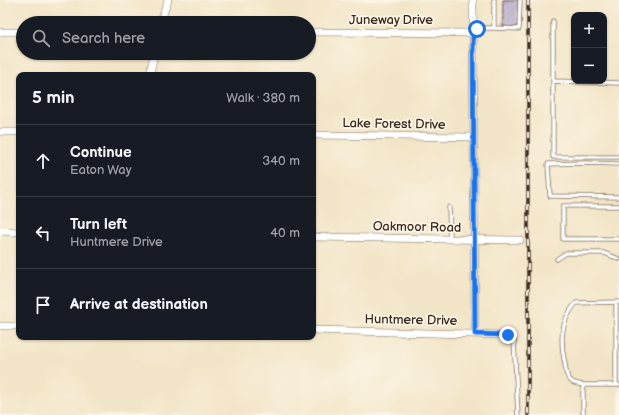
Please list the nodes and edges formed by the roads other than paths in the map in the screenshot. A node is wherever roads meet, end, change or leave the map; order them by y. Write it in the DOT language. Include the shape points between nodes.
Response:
graph roads {
  1 [pos="168,0"];
  2 [pos="473,0"];
  3 [pos="494,0"];
  4 [pos="520,0"];
  5 [pos="162,16"];
  6 [pos="553,21"];
  7 [pos="494,28"];
  8 [pos="0,32"];
  9 [pos="16,32"];
  10 [pos="316,32"];
  11 [pos="473,33"];
  12 [pos="153,60"];
  13 [pos="151,72"];
  14 [pos="553,81"];
  15 [pos="619,83"];
  16 [pos="0,132"];
  17 [pos="16,132"];
  18 [pos="316,135"];
  19 [pos="474,137"];
  20 [pos="619,157"];
  21 [pos="619,164"];
  22 [pos="619,198"];
  23 [pos="619,206"];
  24 [pos="449,207"];
  25 [pos="0,231"];
  26 [pos="16,232"];
  27 [pos="316,237"];
  28 [pos="450,239"];
  29 [pos="474,240"];
  30 [pos="520,240"];
  31 [pos="619,240"];
  32 [pos="557,259"];
  33 [pos="619,259"];
  34 [pos="617,302"];
  35 [pos="0,326"];
  36 [pos="16,326"];
  37 [pos="316,330"];
  38 [pos="475,334"];
  39 [pos="508,335"];
  40 [pos="617,385"];
  41 [pos="583,386"];
  42 [pos="518,415"];
  43 [pos="584,415"];
  1 -- 5 [label="street"];
  2 -- 11 [label="street"];
  3 -- 7 [label="lane"];
  4 -- 7 [label="lane" via="520,29"];
  6 -- 14 [label="lane"];
  7 -- 11 [label="lane" via="481,28"];
  8 -- 9 [label="street"];
  10 -- 11 [label="street, Juneway Drive"];
  11 -- 19 [label="street"];
  12 -- 13 [label="street"];
  14 -- 15 [label="lane"];
  14 -- 20 [label="lane" via="553,157"];
  16 -- 17 [label="street"];
  18 -- 19 [label="street, Lake Forest Drive"];
  19 -- 29 [label="street"];
  21 -- 22 [label="lane" via="548,164 550,196"];
  23 -- 31 [label="lane" via="563,206 563,239"];
  24 -- 28 [label="lane"];
  25 -- 26 [label="street"];
  27 -- 28 [label="street, Oakmoor Road"];
  28 -- 29 [label="street, Oakmoor Road"];
  29 -- 30 [label="street, Oakmoor Road"];
  29 -- 38 [label="street"];
  32 -- 33 [label="lane" via="566,253 604,253"];
  34 -- 40 [label="lane"];
  34 -- 41 [label="lane" via="576,303 564,322 561,339 567,376 572,383"];
  35 -- 36 [label="street"];
  37 -- 38 [label="street, Huntmere Drive"];
  38 -- 39 [label="street, Huntmere Drive"];
  39 -- 42 [label="lane" via="514,340"];
  40 -- 41 [label="lane"];
  41 -- 43 [label="lane"];
}
